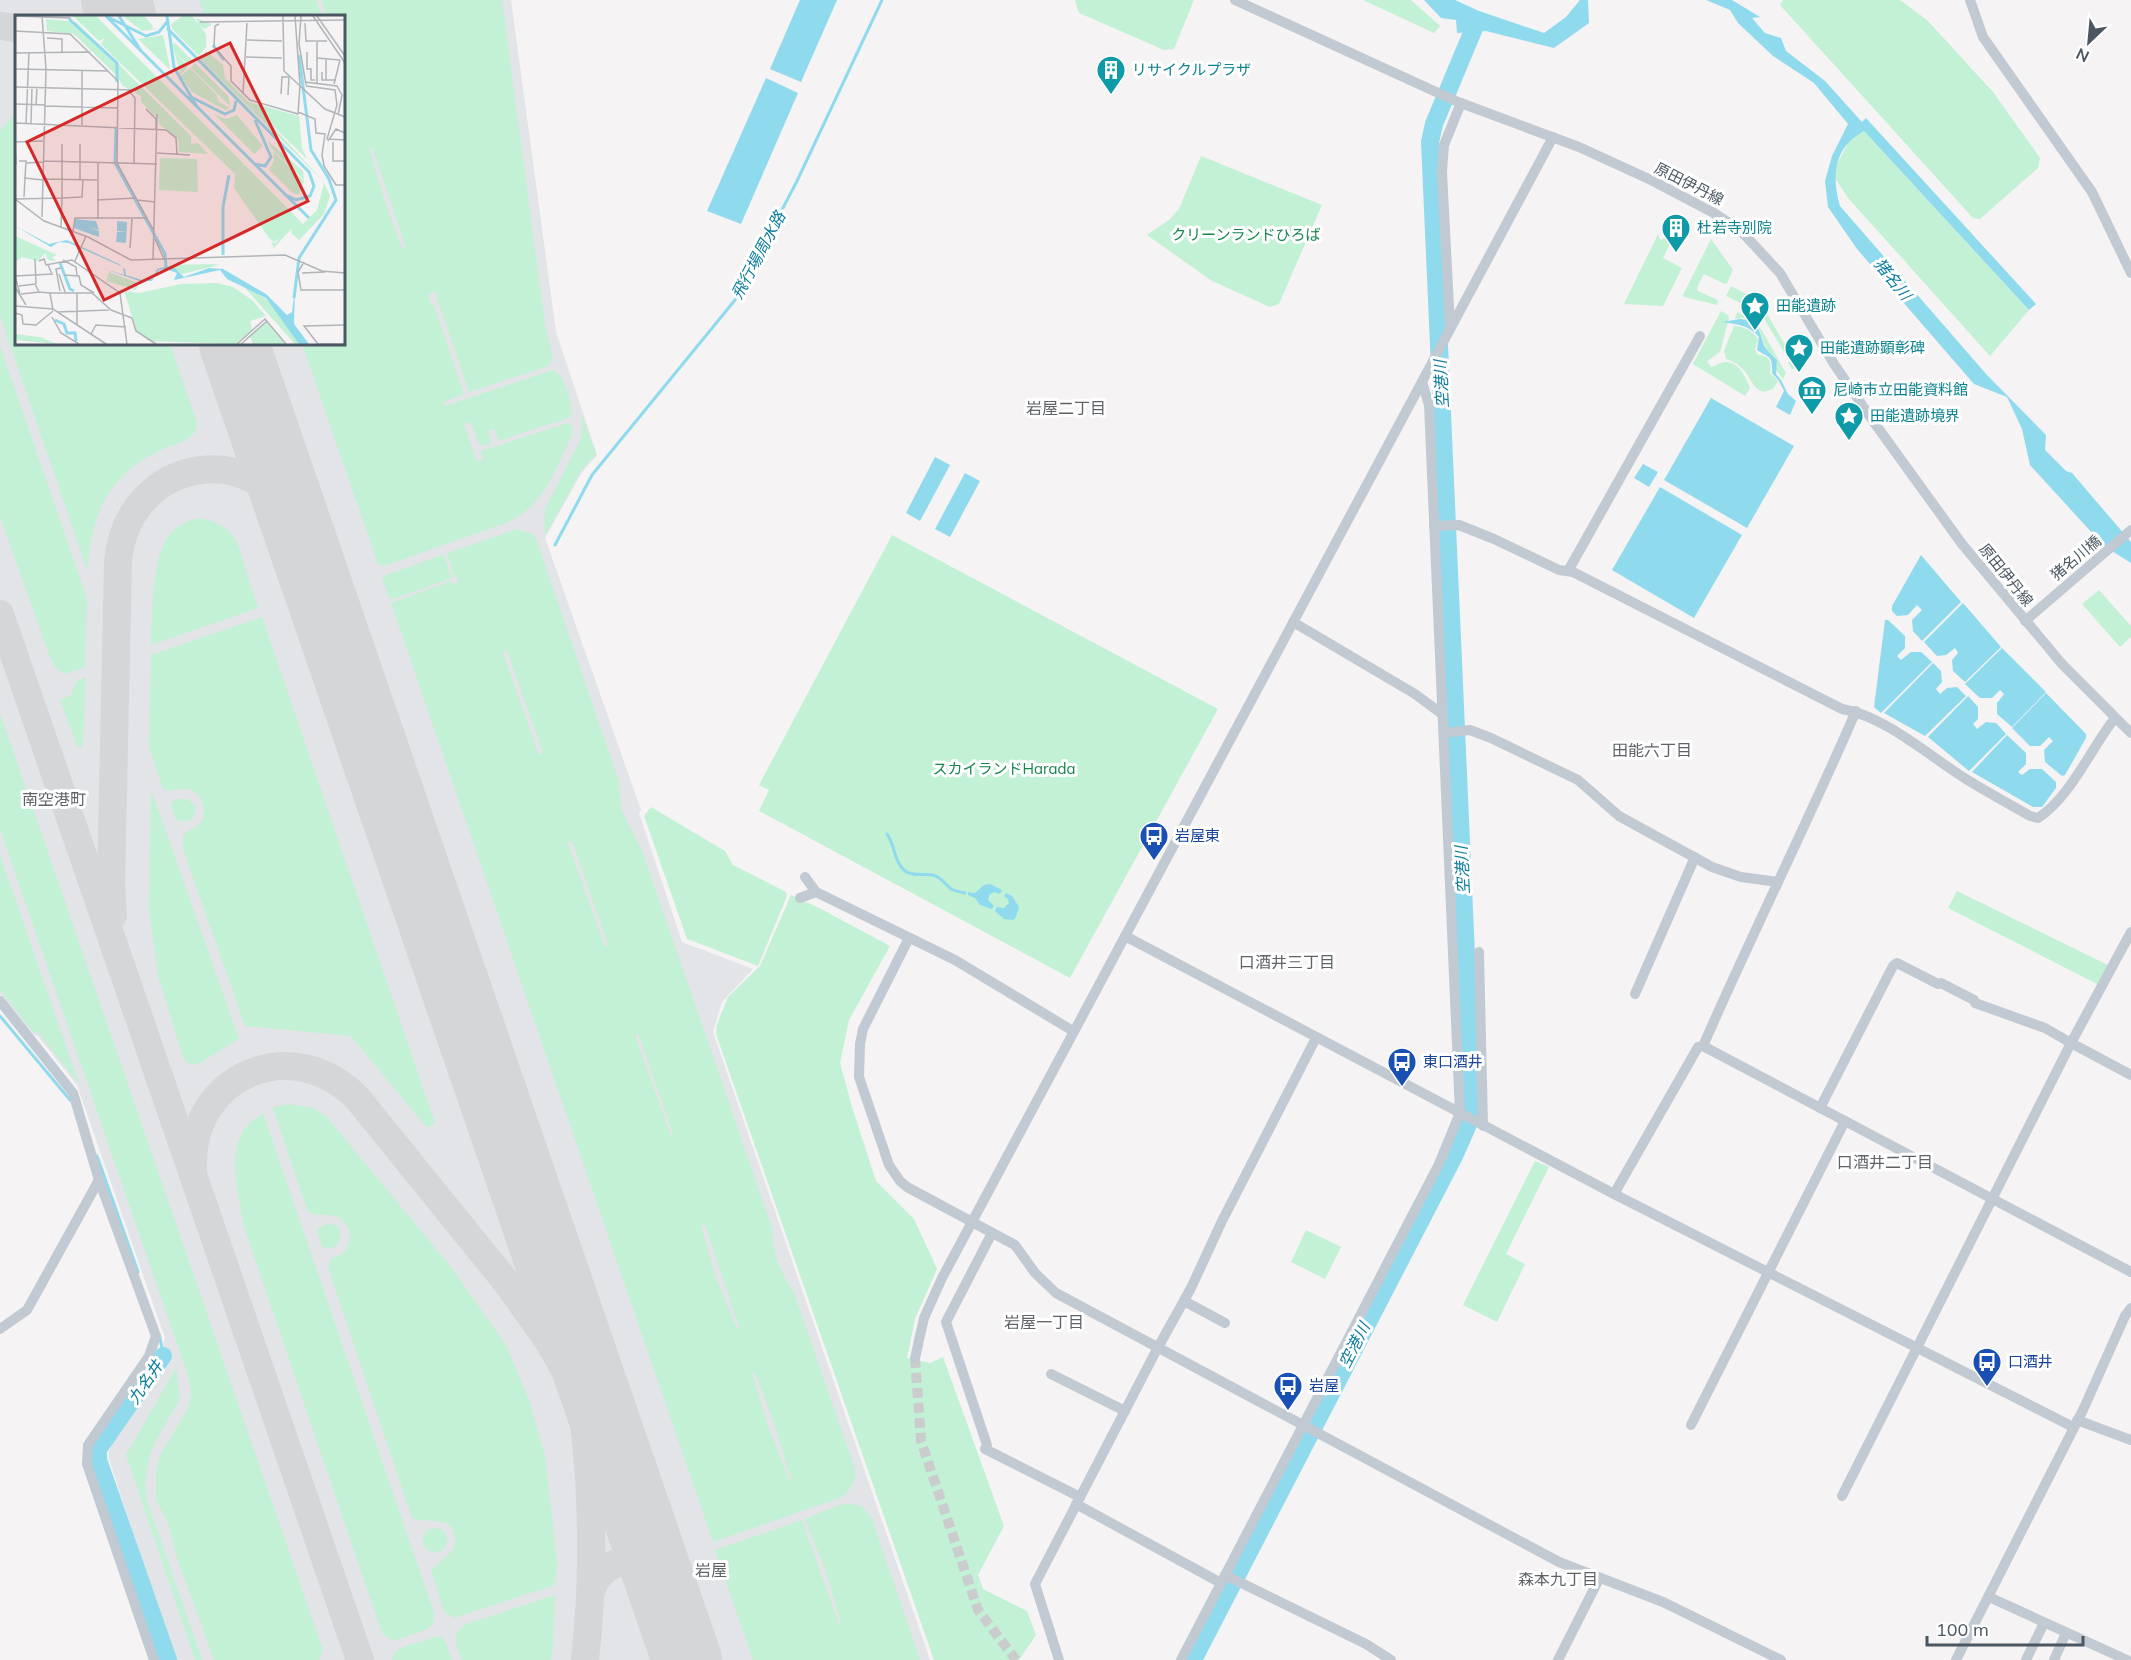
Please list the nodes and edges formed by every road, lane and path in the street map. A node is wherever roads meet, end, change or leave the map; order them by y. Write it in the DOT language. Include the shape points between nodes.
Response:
graph roads {
  1 [pos="1235,0"];
  2 [pos="1970,0"];
  3 [pos="1459,103"];
  4 [pos="1552,137"];
  5 [pos="2131,273"];
  6 [pos="1449,329"];
  7 [pos="1700,336"];
  8 [pos="1424,377"];
  9 [pos="1436,526"];
  10 [pos="2131,530"];
  11 [pos="1568,571"];
  12 [pos="2025,621"];
  13 [pos="1293,622"];
  14 [pos="1856,711"];
  15 [pos="1442,714"];
  16 [pos="2115,718"];
  17 [pos="1446,733"];
  18 [pos="2131,733"];
  19 [pos="1695,857"];
  20 [pos="805,877"];
  21 [pos="1778,882"];
  22 [pos="816,892"];
  23 [pos="800,898"];
  24 [pos="2131,932"];
  25 [pos="1125,936"];
  26 [pos="909,938"];
  27 [pos="1479,952"];
  28 [pos="1635,994"];
  29 [pos="0,1001"];
  30 [pos="1073,1031"];
  31 [pos="1316,1038"];
  32 [pos="2071,1043"];
  33 [pos="1702,1046"];
  34 [pos="2131,1075"];
  35 [pos="1820,1108"];
  36 [pos="1462,1115"];
  37 [pos="1845,1121"];
  38 [pos="1480,1124"];
  39 [pos="99,1180"];
  40 [pos="1614,1194"];
  41 [pos="1992,1199"];
  42 [pos="971,1222"];
  43 [pos="992,1233"];
  44 [pos="1769,1272"];
  45 [pos="2131,1272"];
  46 [pos="1184,1301"];
  47 [pos="2131,1308"];
  48 [pos="1225,1323"];
  49 [pos="1,1326"];
  50 [pos="1158,1348"];
  51 [pos="1917,1348"];
  52 [pos="915,1358"];
  53 [pos="1051,1374"];
  54 [pos="1125,1411"];
  55 [pos="2075,1424"];
  56 [pos="1690,1425"];
  57 [pos="1305,1426"];
  58 [pos="2131,1440"];
  59 [pos="1842,1496"];
  60 [pos="1078,1501"];
  61 [pos="1225,1579"];
  62 [pos="1599,1579"];
  63 [pos="1989,1597"];
  64 [pos="2044,1623"];
  65 [pos="2066,1634"];
  66 [pos="154,1660"];
  67 [pos="1059,1660"];
  68 [pos="1181,1660"];
  69 [pos="1391,1660"];
  70 [pos="1558,1660"];
  71 [pos="1781,1660"];
  72 [pos="1956,1660"];
  73 [pos="2026,1660"];
  74 [pos="2054,1660"];
  75 [pos="2127,1660"];
  1 -- 3 [label="street, 原田伊丹線"];
  2 -- 5 [label="street" via="1983,36 2092,192"];
  3 -- 4 [label="street, 原田伊丹線"];
  3 -- 6 [label="street" via="1443,154"];
  4 -- 6 [label="street"];
  4 -- 12 [label="street, 原田伊丹線" via="1651,180 1714,213 1756,245 1780,273 1841,373 1940,516"];
  6 -- 8 [label="street"];
  7 -- 11 [label="street"];
  8 -- 9 [label="street"];
  8 -- 13 [label="street"];
  9 -- 11 [label="street" via="1456,525"];
  9 -- 15 [label="street"];
  10 -- 12 [label="street, 猪名川橋"];
  11 -- 14 [label="street" via="1842,709"];
  12 -- 16 [label="street, 原田伊丹線"];
  13 -- 15 [label="street"];
  13 -- 25 [label="street"];
  14 -- 16 [label="street" via="1894,730 1967,780 2038,818 2074,779"];
  14 -- 21 [label="street"];
  15 -- 17 [label="street"];
  16 -- 18 [label="street, 原田伊丹線"];
  17 -- 19 [label="street" via="1470,730 1578,780 1619,816"];
  17 -- 36 [label="street"];
  19 -- 21 [label="street" via="1741,877"];
  19 -- 28 [label="street"];
  20 -- 22 [label="street"];
  21 -- 33 [label="street"];
  22 -- 23 [label="street"];
  22 -- 26 [label="street"];
  24 -- 32 [label="street"];
  25 -- 30 [label="street"];
  25 -- 31 [label="street"];
  26 -- 30 [label="street" via="955,960"];
  26 -- 42 [label="street" via="863,1029 859,1077 889,1165 900,1180"];
  27 -- 38 [label="street"];
  29 -- 39 [label="street" via="73,1093"];
  30 -- 42 [label="street"];
  31 -- 36 [label="street"];
  31 -- 46 [label="street"];
  32 -- 34 [label="street"];
  32 -- 35 [label="street" via="2045,1028 1975,1003 1897,963"];
  32 -- 41 [label="street"];
  33 -- 35 [label="street"];
  33 -- 40 [label="street"];
  35 -- 37 [label="street"];
  36 -- 38 [label="street"];
  36 -- 57 [label="street"];
  37 -- 41 [label="street"];
  37 -- 44 [label="street"];
  38 -- 40 [label="street"];
  39 -- 49 [label="street" via="27,1310"];
  39 -- 66 [label="street" via="156,1336 148,1356 88,1445 87,1464"];
  40 -- 44 [label="street"];
  41 -- 45 [label="street"];
  41 -- 51 [label="street"];
  42 -- 43 [label="street"];
  42 -- 52 [label="street" via="924,1318"];
  43 -- 50 [label="street" via="1015,1245 1056,1293"];
  43 -- 60 [label="street" via="946,1322 986,1447"];
  44 -- 51 [label="street"];
  44 -- 56 [label="street"];
  46 -- 48 [label="street"];
  46 -- 50 [label="street"];
  47 -- 55 [label="street"];
  50 -- 54 [label="street"];
  50 -- 57 [label="street"];
  51 -- 55 [label="street"];
  51 -- 59 [label="street"];
  53 -- 54 [label="street"];
  54 -- 60 [label="street"];
  55 -- 58 [label="street"];
  55 -- 63 [label="street"];
  57 -- 61 [label="street"];
  57 -- 62 [label="street" via="1559,1562"];
  60 -- 61 [label="street"];
  60 -- 67 [label="street" via="1035,1584"];
  61 -- 68 [label="street"];
  61 -- 69 [label="street" via="1366,1644"];
  62 -- 70 [label="street"];
  62 -- 71 [label="street" via="1663,1602"];
  63 -- 64 [label="street"];
  63 -- 72 [label="street"];
  64 -- 65 [label="street"];
  64 -- 73 [label="street"];
  65 -- 74 [label="street"];
  65 -- 75 [label="street"];
}
